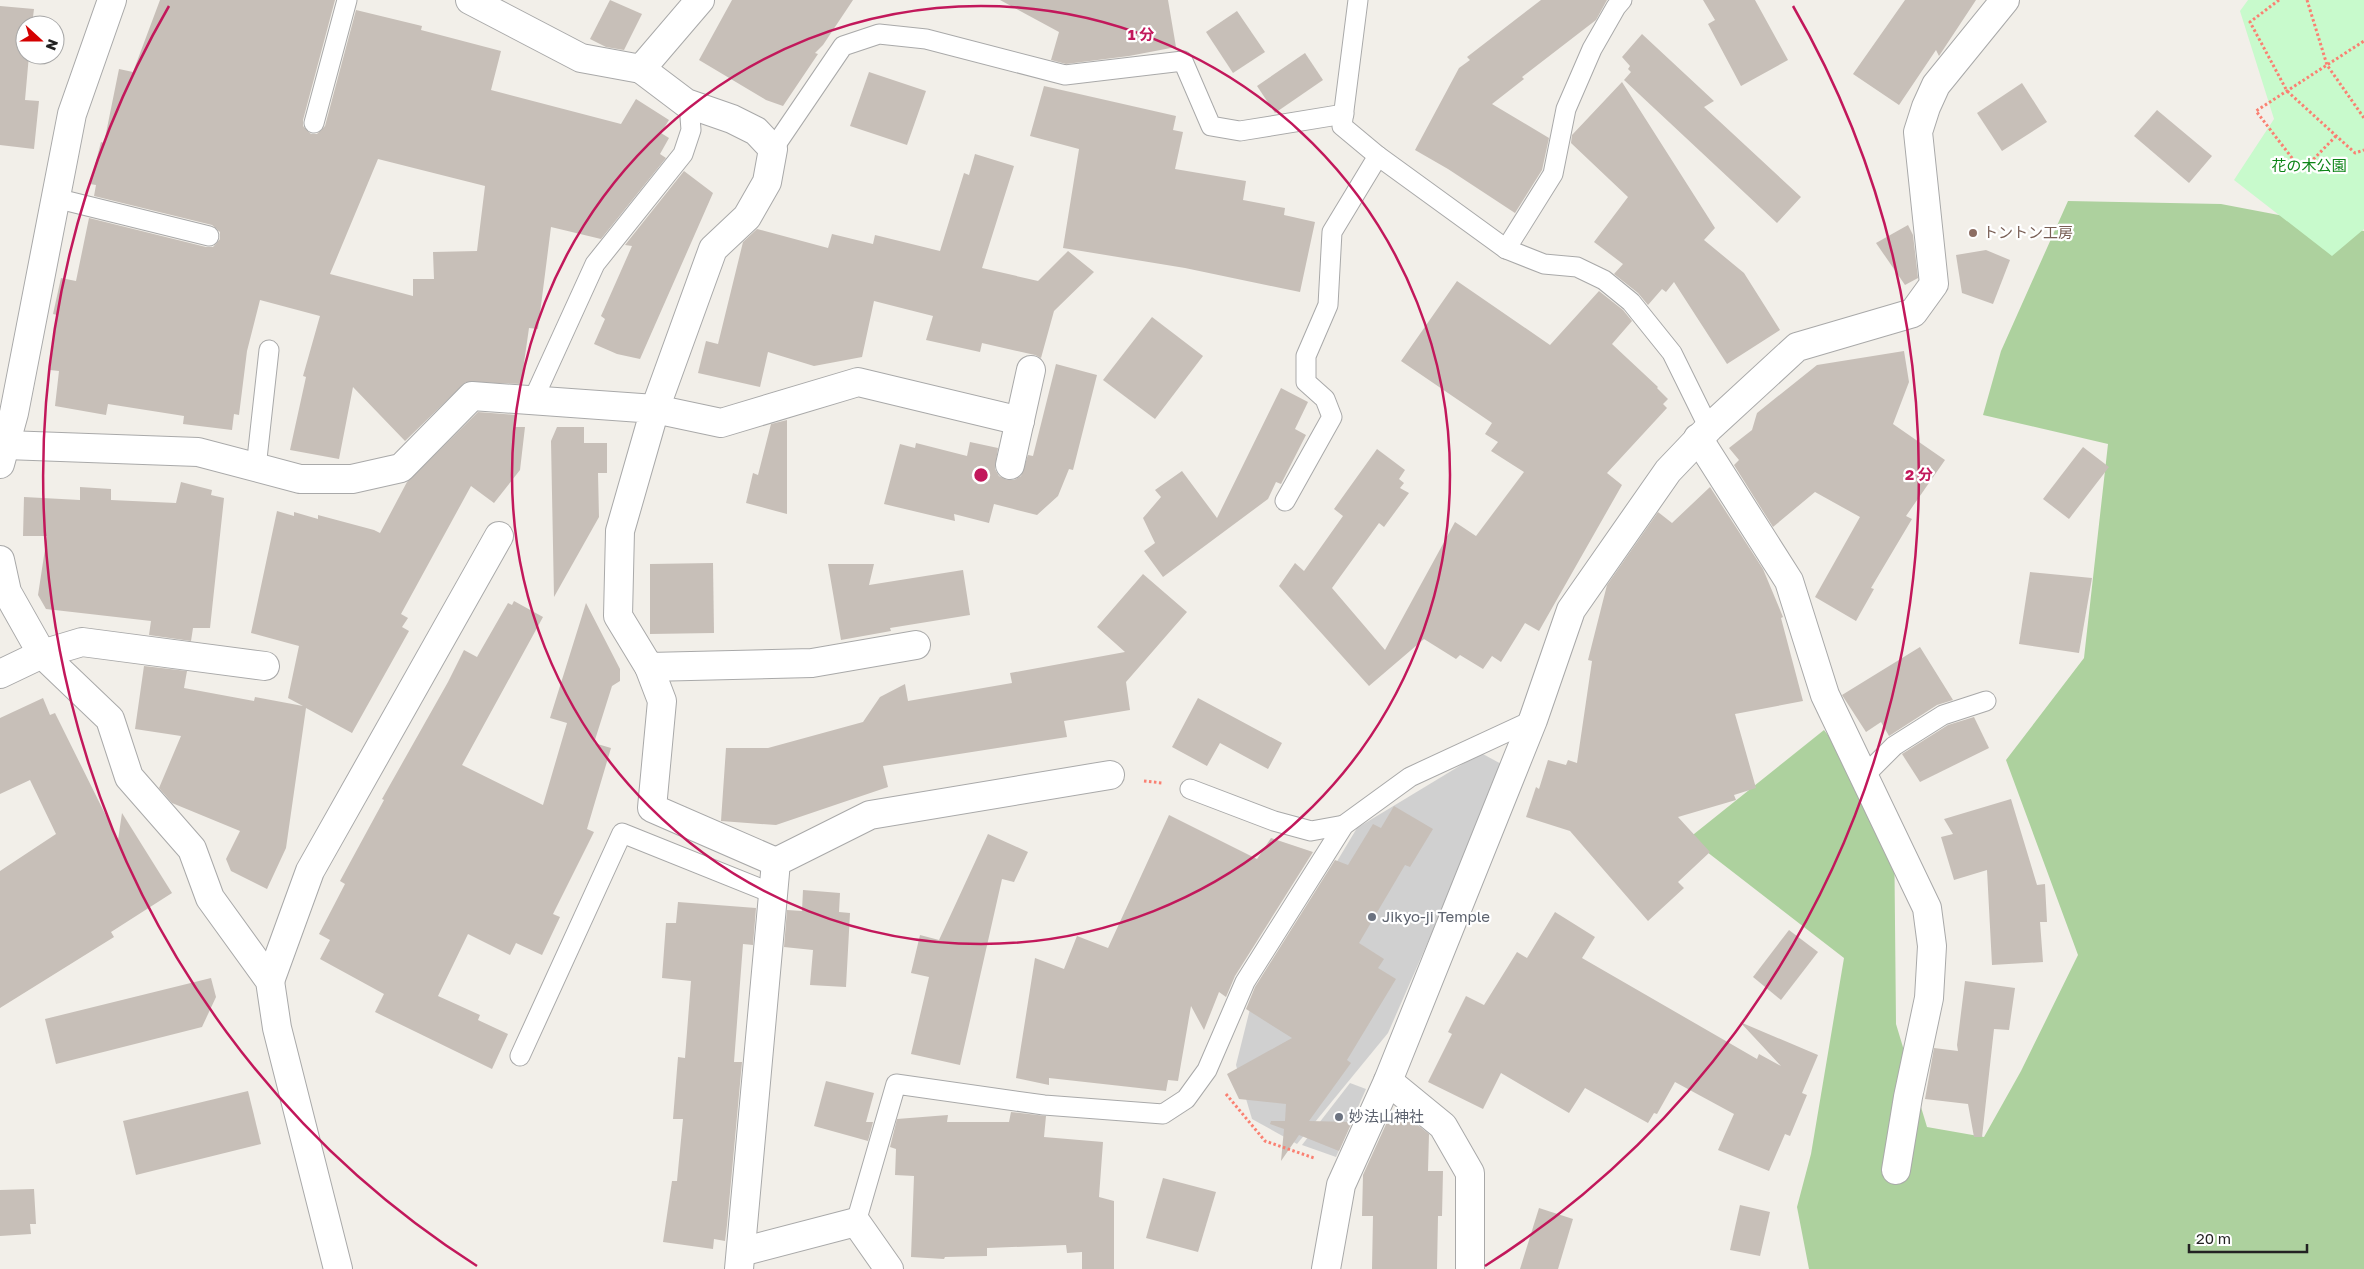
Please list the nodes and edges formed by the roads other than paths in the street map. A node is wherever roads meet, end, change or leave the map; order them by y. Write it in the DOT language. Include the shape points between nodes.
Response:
graph roads {
  1 [pos="112,0"];
  2 [pos="346,0"];
  3 [pos="470,0"];
  4 [pos="700,0"];
  5 [pos="1358,0"];
  6 [pos="1622,0"];
  7 [pos="2005,0"];
  8 [pos="641,69"];
  9 [pos="689,104"];
  10 [pos="1344,114"];
  11 [pos="314,123"];
  12 [pos="773,149"];
  13 [pos="1378,156"];
  14 [pos="55,198"];
  15 [pos="209,236"];
  16 [pos="1506,249"];
  17 [pos="269,350"];
  18 [pos="1031,370"];
  19 [pos="533,400"];
  20 [pos="655,409"];
  21 [pos="1020,421"];
  22 [pos="1703,433"];
  23 [pos="3,454"];
  24 [pos="1010,465"];
  25 [pos="256,468"];
  26 [pos="1285,501"];
  27 [pos="499,536"];
  28 [pos="0,560"];
  29 [pos="916,645"];
  30 [pos="42,654"];
  31 [pos="266,666"];
  32 [pos="649,667"];
  33 [pos="0,674"];
  34 [pos="1986,701"];
  35 [pos="1533,720"];
  36 [pos="1110,775"];
  37 [pos="1863,778"];
  38 [pos="1190,789"];
  39 [pos="1344,826"];
  40 [pos="776,862"];
  41 [pos="774,894"];
  42 [pos="270,980"];
  43 [pos="520,1056"];
  44 [pos="1388,1081"];
  45 [pos="1896,1170"];
  46 [pos="856,1222"];
  47 [pos="740,1261"];
  48 [pos="338,1269"];
  49 [pos="889,1269"];
  50 [pos="1326,1269"];
  51 [pos="1470,1269"];
  1 -- 14 [label="street" via="72,114"];
  2 -- 11 [label="lane"];
  3 -- 8 [label="street" via="581,58"];
  4 -- 8 [label="street"];
  5 -- 10 [label="lane"];
  6 -- 16 [label="lane" via="1592,49 1566,109 1553,174"];
  7 -- 22 [label="street" via="1936,85 1918,132 1934,284 1914,313 1797,347"];
  8 -- 9 [label="street"];
  9 -- 12 [label="street" via="756,131"];
  9 -- 19 [label="lane" via="691,130 683,154 595,264"];
  10 -- 12 [label="lane" via="1240,130 1211,126 1183,61 1065,75 926,39 879,34 843,46"];
  10 -- 13 [label="lane" via="1342,126"];
  12 -- 20 [label="street" via="767,182 747,217 712,248"];
  13 -- 16 [label="lane"];
  13 -- 26 [label="lane" via="1332,232 1328,305 1306,356 1306,382 1325,399 1332,417"];
  14 -- 15 [label="lane"];
  14 -- 23 [label="street"];
  16 -- 22 [label="lane" via="1544,264 1577,267 1604,280 1631,302 1672,353"];
  17 -- 25 [label="lane"];
  18 -- 21 [label="street"];
  19 -- 20 [label="street"];
  19 -- 25 [label="street" via="472,396 401,468 352,478 309,479"];
  20 -- 21 [label="street" via="721,423 858,382"];
  20 -- 32 [label="street" via="620,531 619,560 618,616"];
  21 -- 24 [label="street"];
  22 -- 35 [label="street" via="1668,471 1571,610"];
  22 -- 37 [label="street" via="1789,581 1825,695"];
  23 -- 25 [label="street" via="198,452"];
  27 -- 42 [label="street" via="310,871"];
  28 -- 30 [label="street" via="7,592"];
  29 -- 32 [label="street" via="812,663"];
  30 -- 31 [label="street" via="82,642"];
  30 -- 33 [label="street"];
  30 -- 42 [label="street" via="110,719 129,777 192,849 210,898"];
  32 -- 40 [label="street" via="662,702 652,808"];
  34 -- 37 [label="lane" via="1943,715 1894,746"];
  35 -- 39 [label="lane" via="1410,777"];
  35 -- 44 [label="street"];
  36 -- 40 [label="street" via="870,815"];
  37 -- 45 [label="street" via="1927,908 1932,946 1929,998"];
  38 -- 39 [label="lane" via="1274,821 1311,831"];
  39 -- 46 [label="lane" via="1245,982 1206,1070 1186,1099 1163,1114 1044,1105 896,1084"];
  40 -- 41 [label="street"];
  41 -- 43 [label="lane" via="622,833"];
  41 -- 47 [label="street"];
  42 -- 48 [label="street" via="277,1028"];
  44 -- 50 [label="street" via="1340,1185"];
  44 -- 51 [label="street" via="1443,1126 1470,1173"];
  46 -- 47 [label="street"];
  46 -- 49 [label="street"];
}
